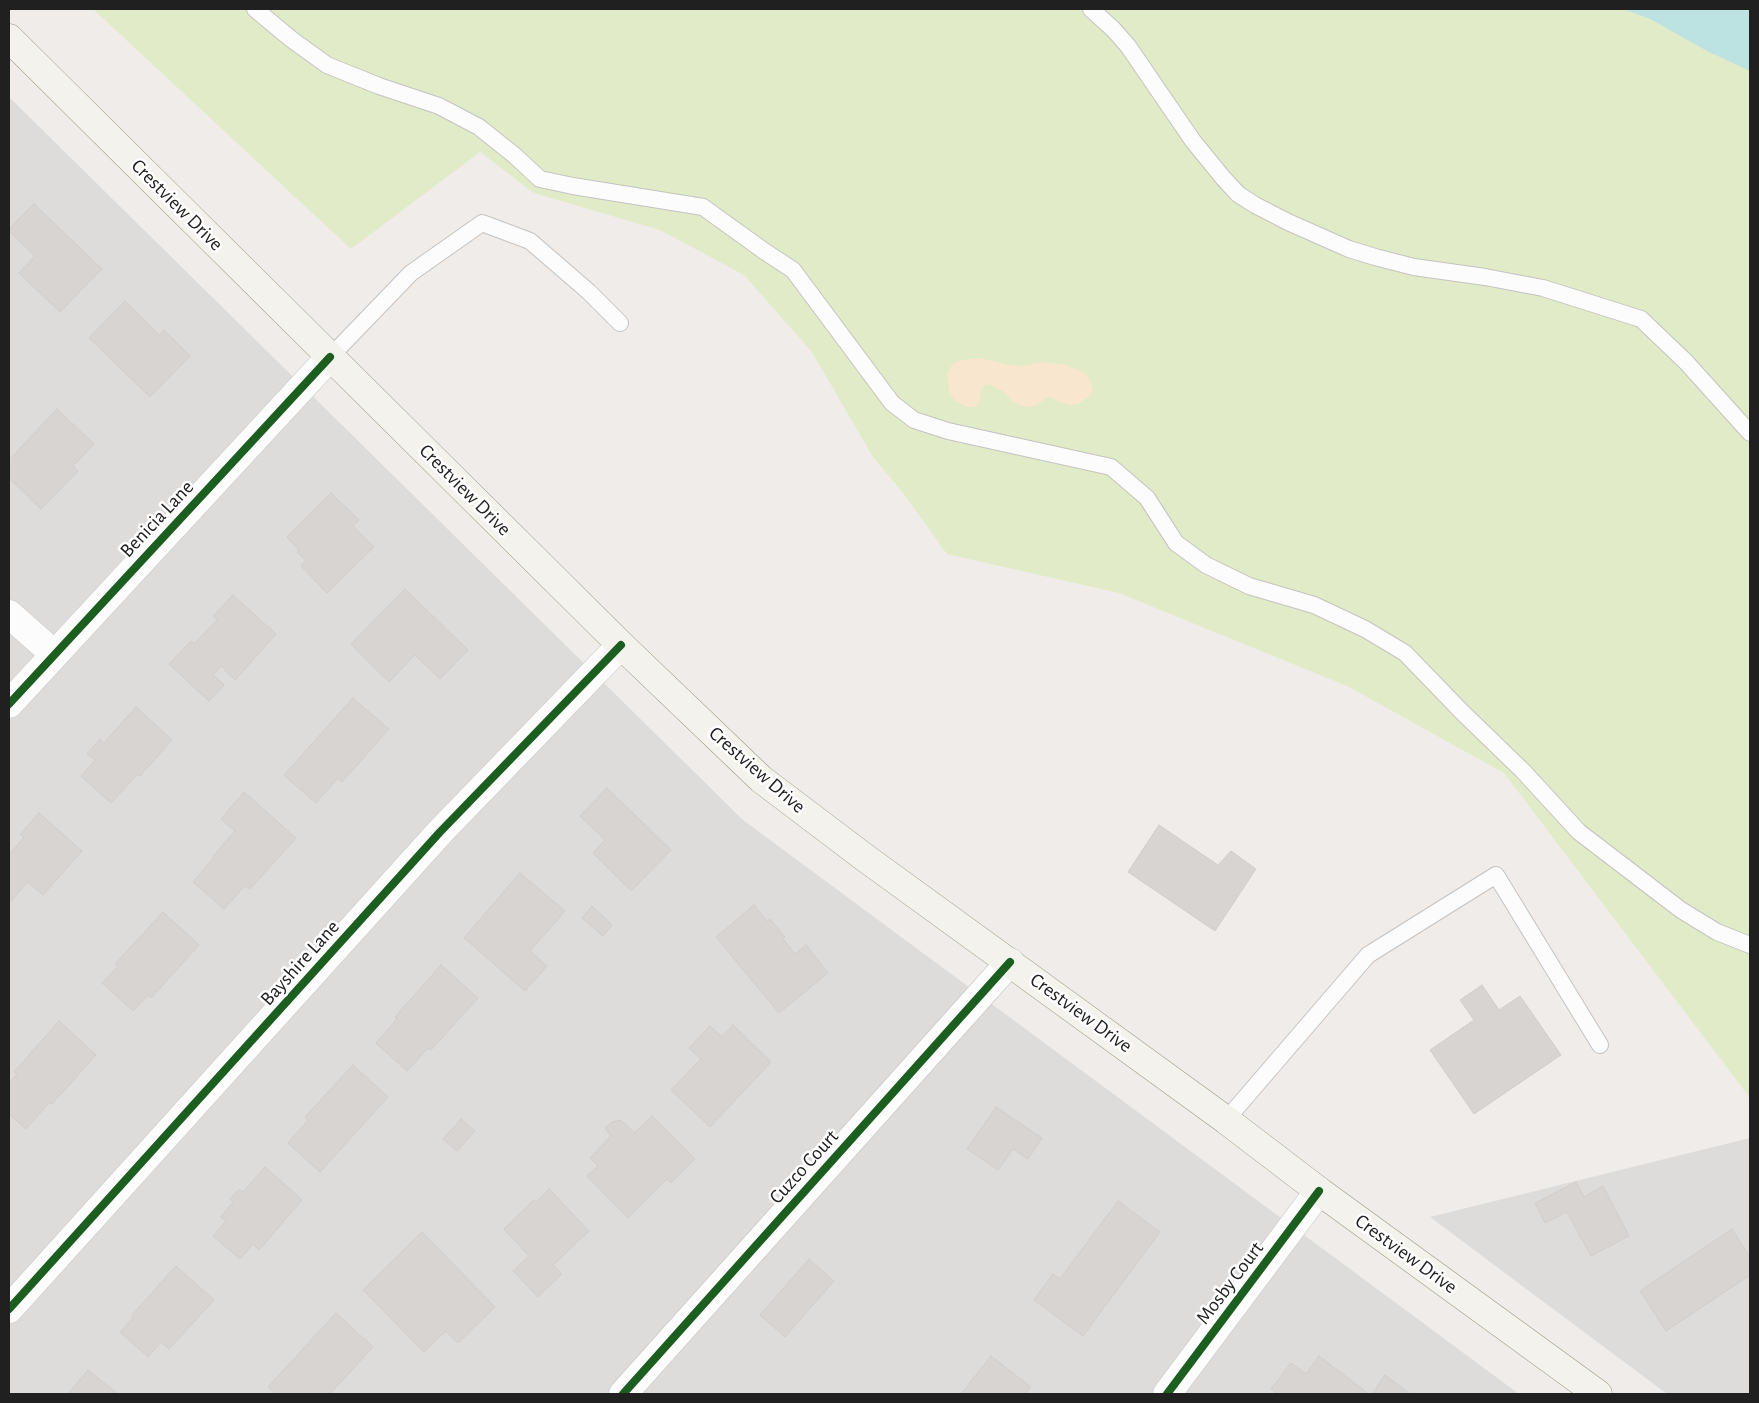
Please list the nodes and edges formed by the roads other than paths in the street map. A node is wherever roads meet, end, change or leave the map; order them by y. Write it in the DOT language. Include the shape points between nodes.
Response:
graph roads {
  1 [pos="254,9"];
  2 [pos="1091,9"];
  3 [pos="9,38"];
  4 [pos="620,323"];
  5 [pos="330,357"];
  6 [pos="1750,432"];
  7 [pos="9,614"];
  8 [pos="621,645"];
  9 [pos="54,654"];
  10 [pos="9,704"];
  11 [pos="1750,945"];
  12 [pos="1010,962"];
  13 [pos="1600,1045"];
  14 [pos="1226,1120"];
  15 [pos="1319,1191"];
  16 [pos="9,1310"];
  17 [pos="623,1394"];
  18 [pos="1167,1394"];
  19 [pos="1598,1394"];
  1 -- 11 [label="lane" via="327,65 439,106 479,127 540,179 703,207 793,270 892,403 914,420 948,431 1111,467 1147,498 1176,543 1206,565 1250,586 1314,605 1365,629 1405,653 1579,832 1681,910 1716,932"];
  2 -- 6 [label="lane" via="1128,46 1193,141 1224,179 1255,205 1350,250 1375,258 1543,288 1641,320 1686,362"];
  3 -- 5 [label="main road, Crestview Drive"];
  4 -- 5 [label="lane" via="530,241 482,223 411,273"];
  5 -- 8 [label="main road, Crestview Drive"];
  5 -- 9 [label="street, Benicia Lane"];
  7 -- 9 [label="street"];
  8 -- 12 [label="main road, Crestview Drive" via="761,779"];
  8 -- 16 [label="street, Bayshire Lane" via="440,832"];
  9 -- 10 [label="street, Benicia Lane"];
  12 -- 14 [label="main road, Crestview Drive"];
  12 -- 17 [label="street, Cuzco Court"];
  13 -- 14 [label="lane" via="1496,875 1368,955"];
  14 -- 15 [label="main road, Crestview Drive"];
  15 -- 18 [label="street, Mosby Court"];
  15 -- 19 [label="main road, Crestview Drive"];
}
